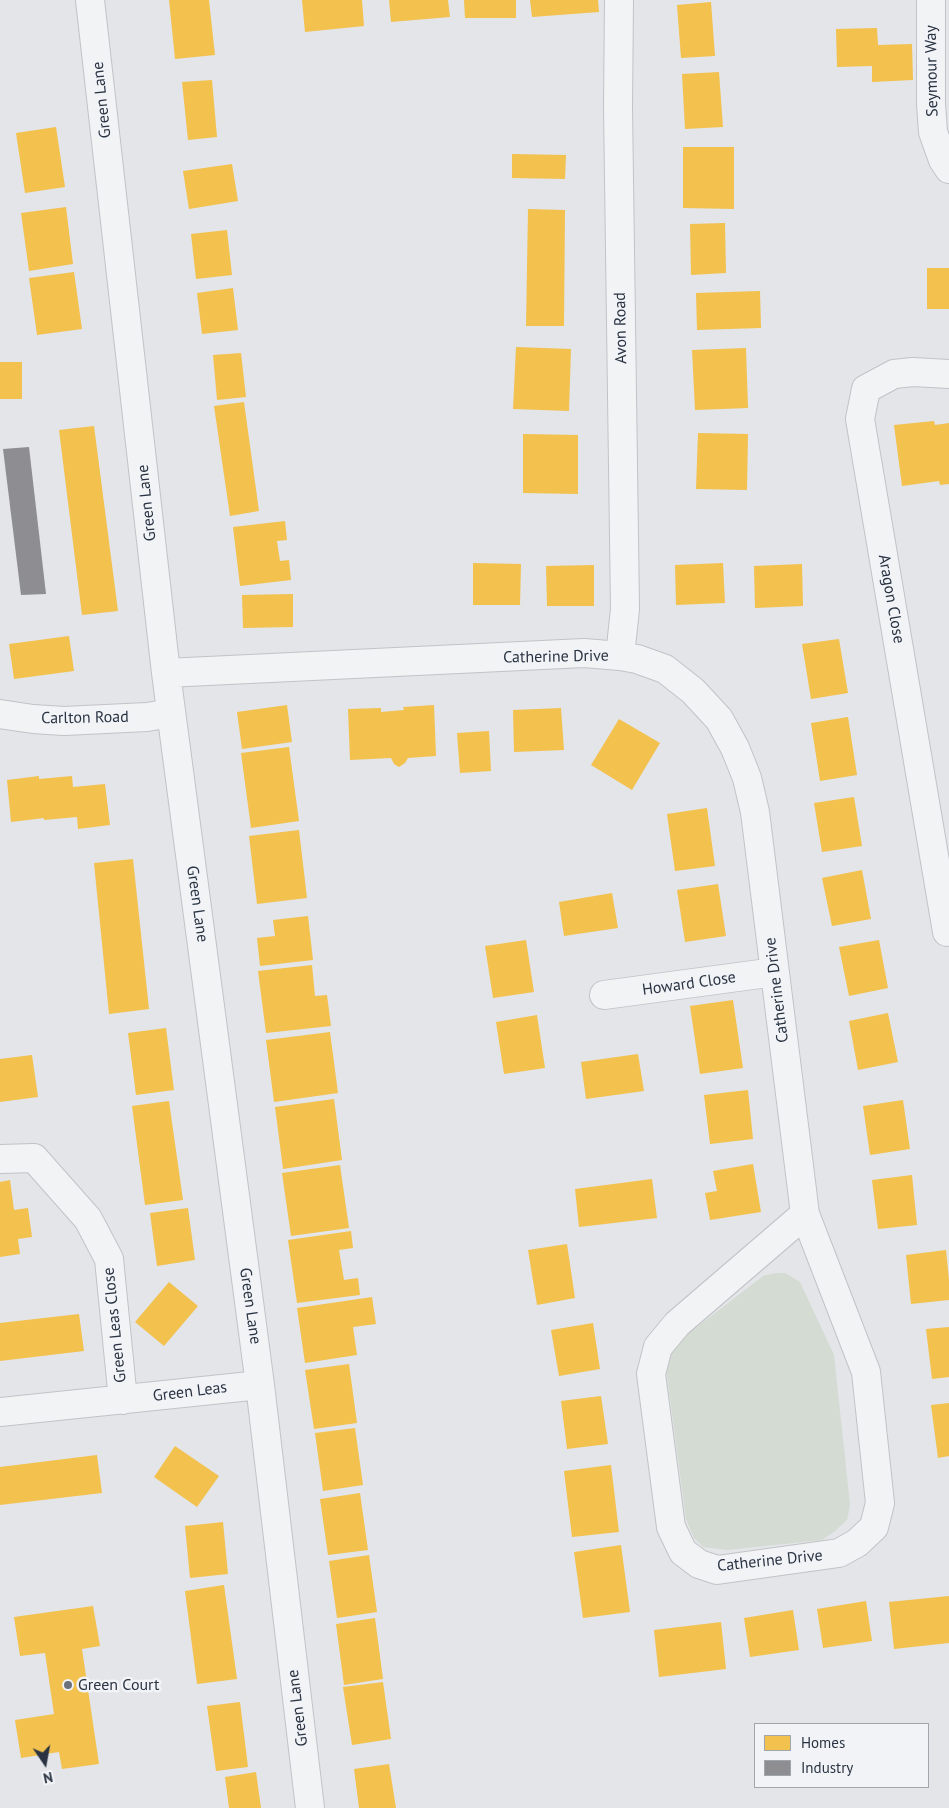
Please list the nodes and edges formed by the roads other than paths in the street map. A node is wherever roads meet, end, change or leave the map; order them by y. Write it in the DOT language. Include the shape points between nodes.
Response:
graph roads {
  1 [pos="90,0"];
  2 [pos="620,0"];
  3 [pos="931,0"];
  4 [pos="949,169"];
  5 [pos="949,374"];
  6 [pos="620,656"];
  7 [pos="166,672"];
  8 [pos="171,713"];
  9 [pos="0,714"];
  10 [pos="945,893"];
  11 [pos="947,932"];
  12 [pos="775,972"];
  13 [pos="604,996"];
  14 [pos="0,1159"];
  15 [pos="805,1214"];
  16 [pos="260,1385"];
  17 [pos="123,1400"];
  18 [pos="0,1412"];
  19 [pos="310,1808"];
  1 -- 7 [label="street, Green Lane"];
  2 -- 6 [label="street, Avon Road" via="618,107 625,609"];
  3 -- 4 [label="street, Seymour Way" via="933,132"];
  5 -- 10 [label="street, Aragon Close" via="894,374 866,389 860,419"];
  6 -- 7 [label="street, Catherine Drive" via="584,653"];
  6 -- 12 [label="street, Catherine Drive" via="665,670 694,691 720,719 735,748 756,812"];
  7 -- 8 [label="street, Green Lane"];
  8 -- 9 [label="street, Carlton Road" via="64,721"];
  8 -- 16 [label="street, Green Lane"];
  10 -- 11 [label="street, Aragon Close"];
  12 -- 13 [label="street, Howard Close"];
  12 -- 15 [label="street, Catherine Drive"];
  14 -- 17 [label="street, Green Leas Close" via="34,1158 88,1219 109,1259"];
  15 -- 15 [label="street, Catherine Drive" via="866,1372 880,1503 874,1527 858,1543 839,1554 716,1570 699,1564 683,1552 671,1527 651,1374 658,1347 677,1324"];
  16 -- 17 [label="street, Green Leas"];
  16 -- 19 [label="street, Green Lane"];
  17 -- 18 [label="street, Green Leas"];
}
